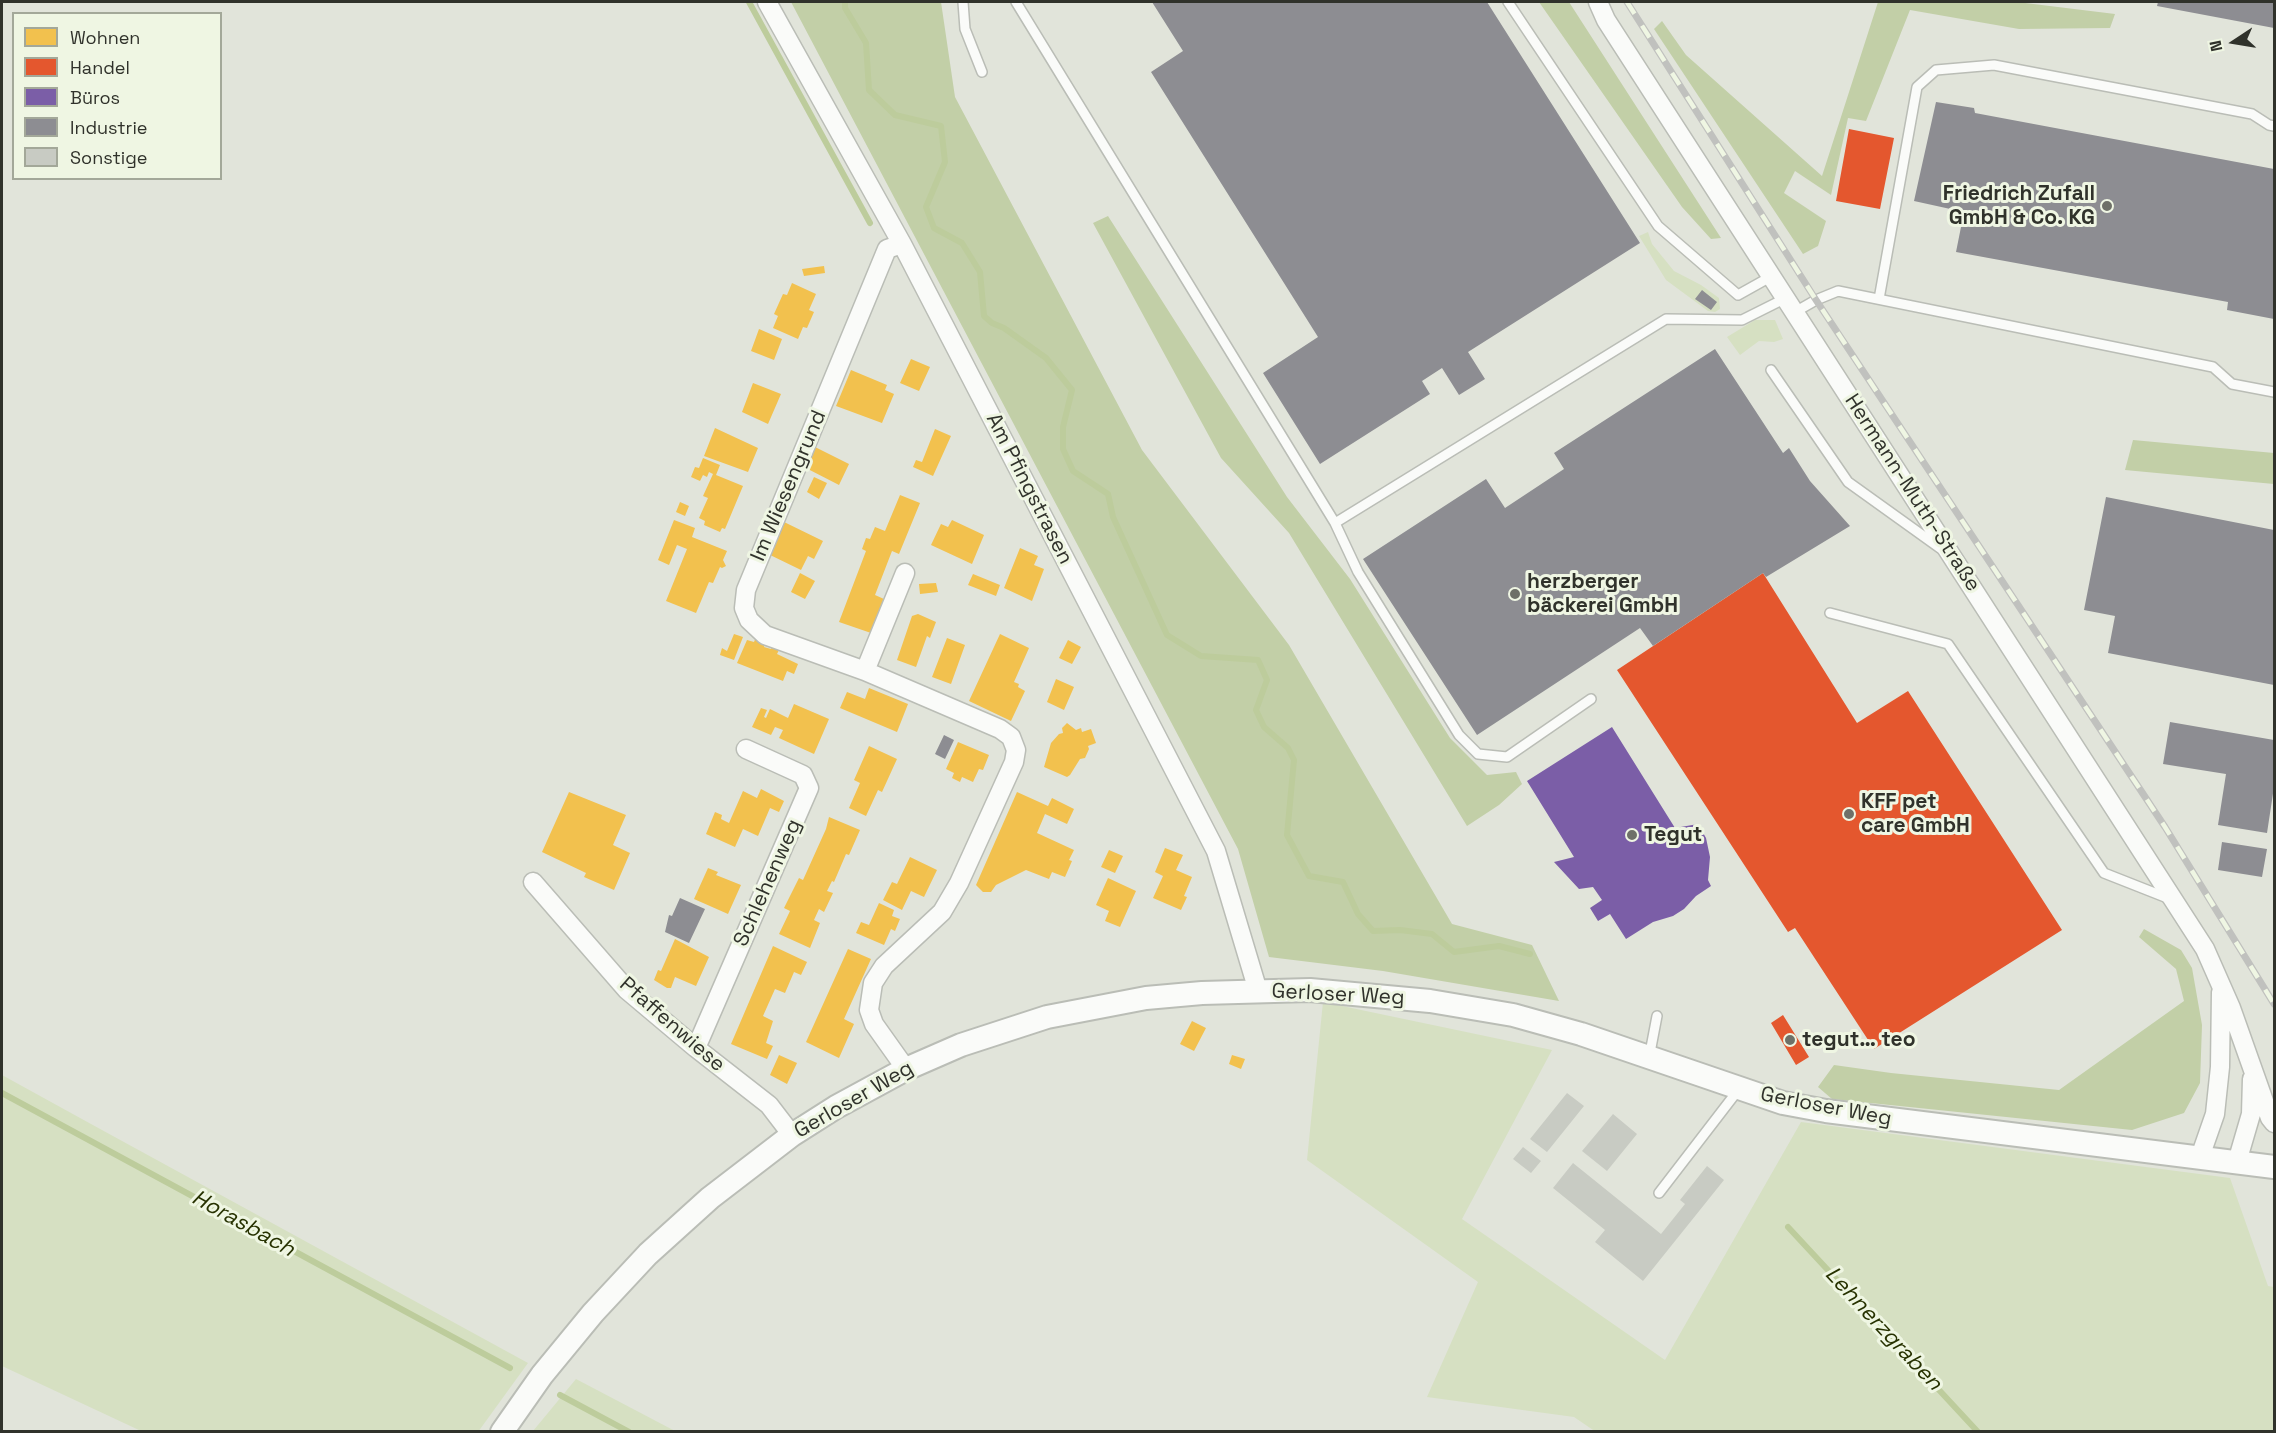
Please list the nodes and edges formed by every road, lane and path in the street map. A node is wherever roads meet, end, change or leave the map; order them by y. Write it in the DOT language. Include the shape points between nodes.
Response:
graph roads {
  1 [pos="767,2"];
  2 [pos="963,2"];
  3 [pos="1016,2"];
  4 [pos="1508,2"];
  5 [pos="1598,2"];
  6 [pos="982,72"];
  7 [pos="2274,126"];
  8 [pos="902,244"];
  9 [pos="1772,276"];
  10 [pos="1878,299"];
  11 [pos="1791,305"];
  12 [pos="1771,369"];
  13 [pos="2274,392"];
  14 [pos="1335,523"];
  15 [pos="1954,558"];
  16 [pos="905,573"];
  17 [pos="1830,613"];
  18 [pos="865,671"];
  19 [pos="1592,699"];
  20 [pos="746,749"];
  21 [pos="533,882"];
  22 [pos="2175,901"];
  23 [pos="2221,987"];
  24 [pos="1258,991"];
  25 [pos="1657,1016"];
  26 [pos="696,1048"];
  27 [pos="1649,1058"];
  28 [pos="906,1069"];
  29 [pos="2252,1070"];
  30 [pos="1739,1089"];
  31 [pos="2274,1123"];
  32 [pos="792,1135"];
  33 [pos="2200,1157"];
  34 [pos="2237,1162"];
  35 [pos="2274,1167"];
  36 [pos="1659,1193"];
  37 [pos="502,1431"];
  1 -- 8 [label="street, Am Pfingstrasen"];
  2 -- 6 [label="lane" via="965,29"];
  3 -- 14 [label="lane"];
  4 -- 9 [label="lane" via="1658,226 1738,295"];
  5 -- 9 [label="street, Hermann-Muth-Straße"];
  7 -- 10 [label="lane" via="2252,114 1994,65 1936,70 1917,87"];
  8 -- 18 [label="street, Im Wiesengrund" via="887,249 746,590 744,608 749,620 765,635"];
  8 -- 24 [label="street, Am Pfingstrasen" via="1216,851"];
  9 -- 11 [label="street, Hermann-Muth-Straße"];
  10 -- 11 [label="lane" via="1838,291"];
  10 -- 13 [label="lane" via="2213,367 2232,384"];
  11 -- 14 [label="lane" via="1742,320 1666,319"];
  11 -- 15 [label="street, Hermann-Muth-Straße"];
  12 -- 15 [label="lane" via="1848,482"];
  14 -- 19 [label="lane" via="1358,572 1459,735 1478,754 1507,756"];
  15 -- 22 [label="street, Hermann-Muth-Straße"];
  16 -- 18 [label="street"];
  17 -- 22 [label="lane" via="1948,644 2104,873"];
  18 -- 28 [label="street, Im Wiesengrund" via="1000,729 1011,737 1016,750 1005,782 942,912 884,966 873,983 869,1010 874,1024"];
  20 -- 26 [label="street, Schlehenweg" via="803,775 809,788"];
  21 -- 26 [label="street, Pfaffenwiese" via="627,990"];
  22 -- 23 [label="street, Hermann-Muth-Straße" via="2205,949"];
  23 -- 29 [label="street, Hermann-Muth-Straße"];
  23 -- 33 [label="street, Hermann-Muth-Straße" via="2215,1114"];
  24 -- 27 [label="street, Gerloser Weg" via="1346,992 1513,1015"];
  24 -- 28 [label="street, Gerloser Weg" via="1146,998 1075,1011 990,1034"];
  25 -- 27 [label="lane"];
  26 -- 32 [label="street, Pfaffenwiese" via="769,1105"];
  27 -- 30 [label="street, Gerloser Weg"];
  28 -- 32 [label="street, Gerloser Weg"];
  29 -- 31 [label="street, Hermann-Muth-Straße"];
  29 -- 34 [label="street, Hermann-Muth-Straße" via="2251,1114"];
  30 -- 33 [label="street, Gerloser Weg" via="1826,1111"];
  30 -- 36 [label="lane"];
  32 -- 37 [label="street, Gerloser Weg" via="710,1198 648,1254 542,1375"];
  33 -- 34 [label="street, Gerloser Weg"];
  34 -- 35 [label="street, Gerloser Weg"];
}
